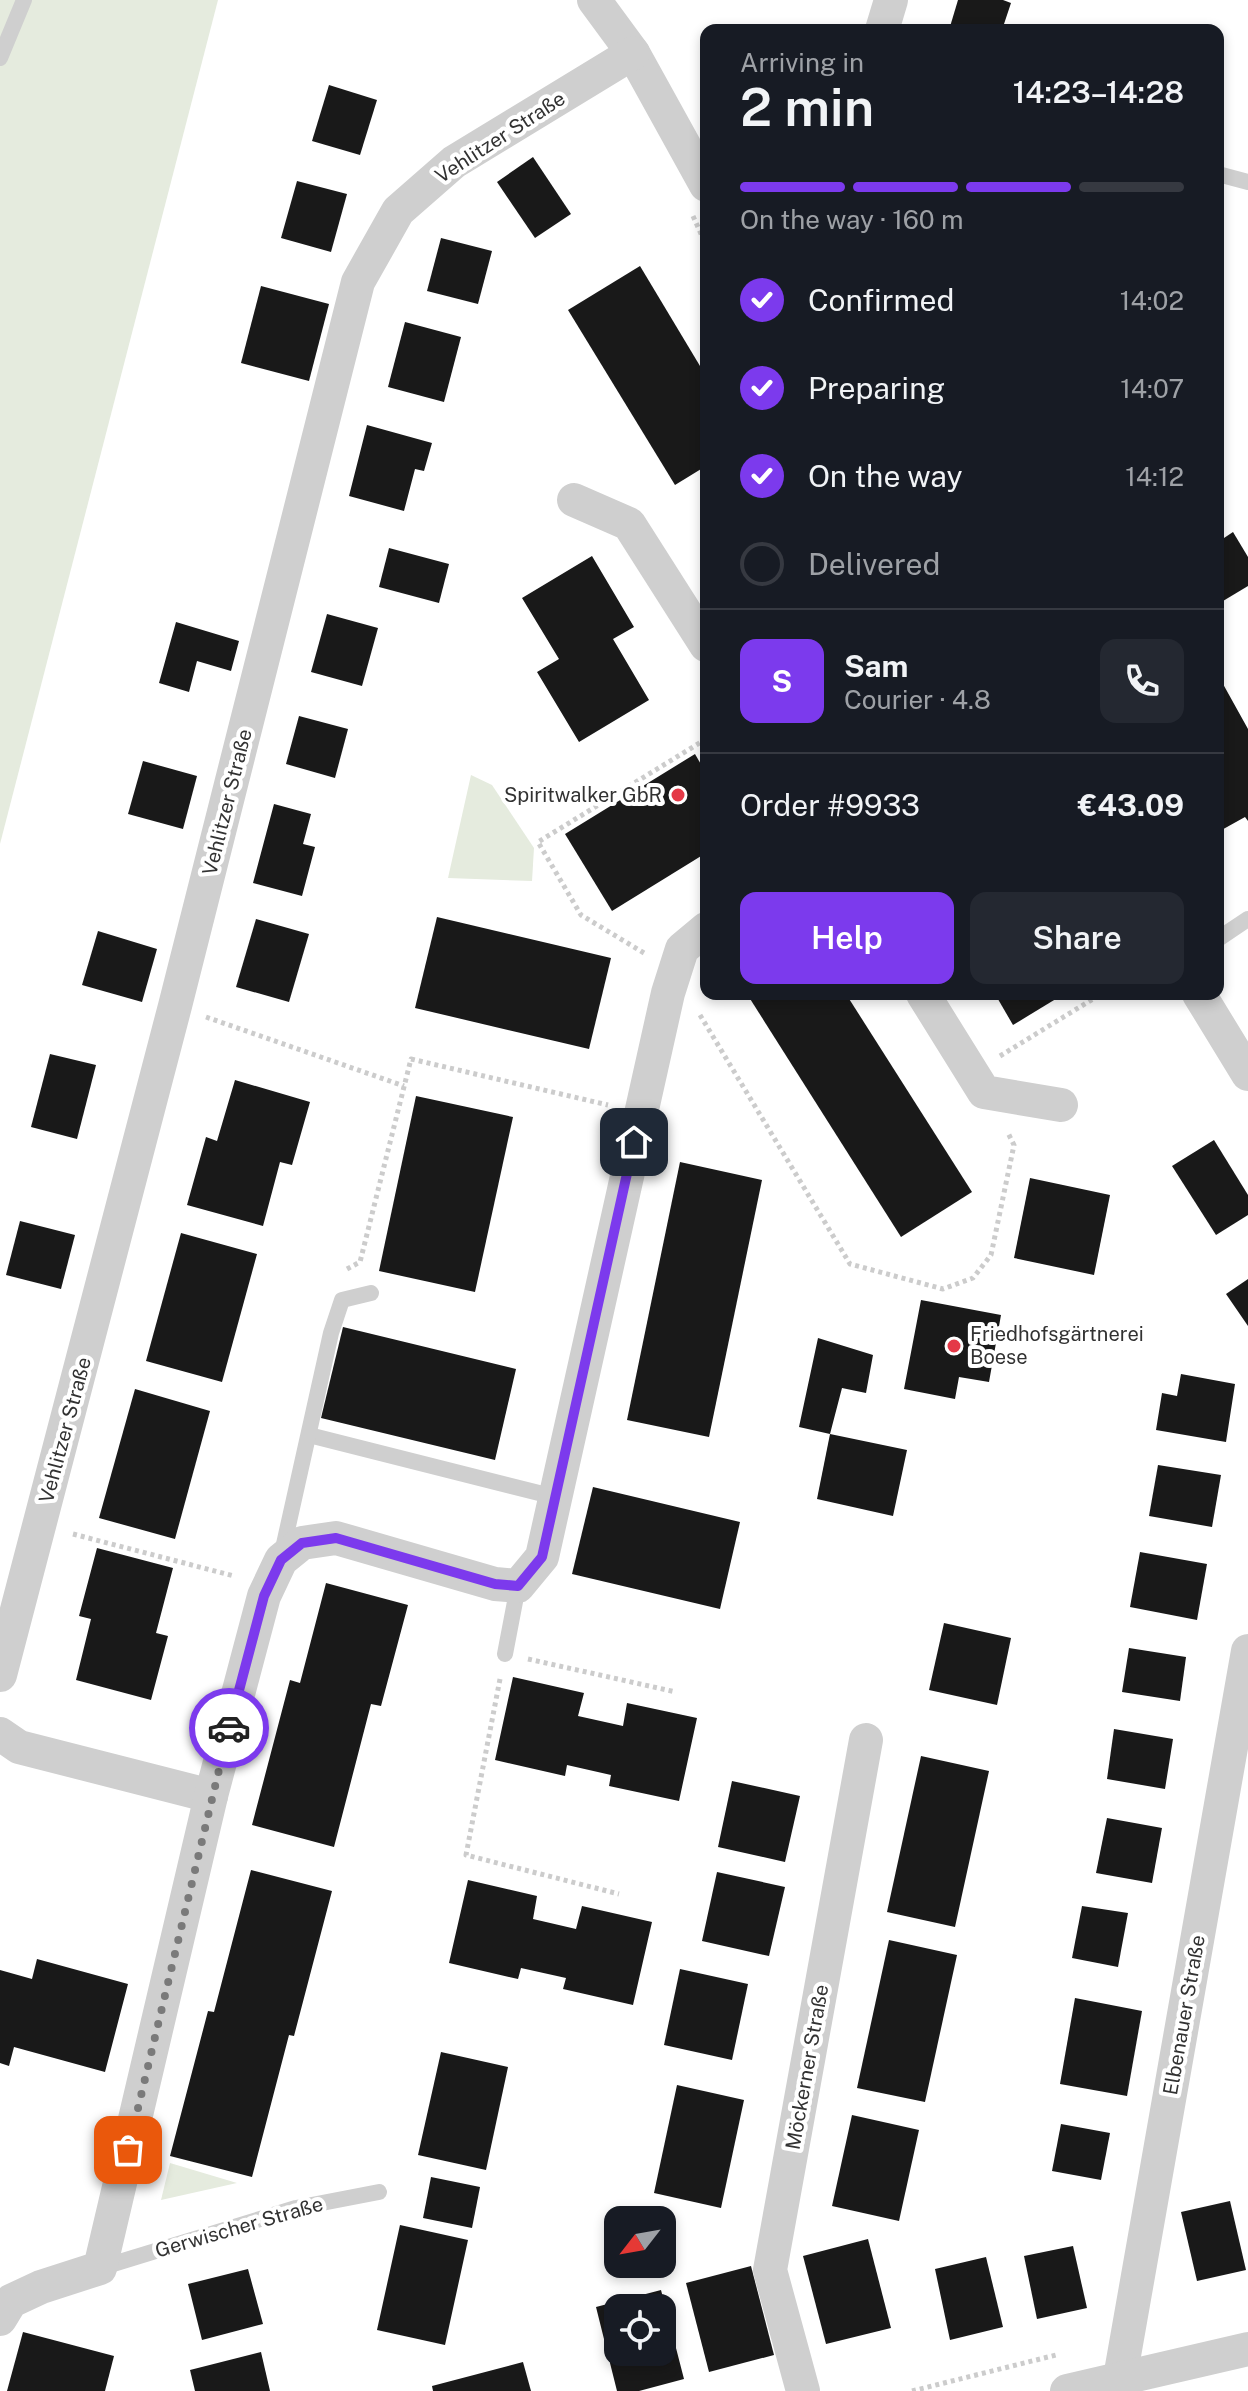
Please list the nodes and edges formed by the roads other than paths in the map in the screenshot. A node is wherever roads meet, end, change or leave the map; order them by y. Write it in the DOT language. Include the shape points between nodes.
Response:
graph roads {
  1 [pos="24,0"];
  2 [pos="594,0"];
  3 [pos="891,0"];
  4 [pos="884,24"];
  5 [pos="633,53"];
  6 [pos="0,58"];
  7 [pos="700,174"];
  8 [pos="1224,176"];
  9 [pos="1248,182"];
  10 [pos="574,500"];
  11 [pos="700,636"];
  12 [pos="1248,919"];
  13 [pos="700,934"];
  14 [pos="1224,935"];
  15 [pos="927,1000"];
  16 [pos="1203,1000"];
  17 [pos="1248,1074"];
  18 [pos="1061,1105"];
  19 [pos="371,1293"];
  20 [pos="309,1435"];
  21 [pos="555,1497"];
  22 [pos="281,1560"];
  23 [pos="518,1586"];
  24 [pos="1248,1651"];
  25 [pos="505,1654"];
  26 [pos="0,1675"];
  27 [pos="0,1734"];
  28 [pos="866,1740"];
  29 [pos="211,1796"];
  30 [pos="379,2192"];
  31 [pos="100,2268"];
  32 [pos="0,2319"];
  33 [pos="1248,2349"];
  34 [pos="1120,2378"];
  35 [pos="803,2391"];
  36 [pos="1067,2391"];
  1 -- 6 [label="lane"];
  2 -- 5 [label="street"];
  3 -- 4 [label="street"];
  5 -- 7 [label="street"];
  5 -- 26 [label="street, Vehlitzer Straße" via="454,162 398,211 358,282"];
  8 -- 9 [label="lane"];
  10 -- 11 [label="street" via="629,524"];
  12 -- 14 [label="lane"];
  13 -- 21 [label="street" via="682,949 674,971"];
  15 -- 18 [label="street" via="978,1082"];
  16 -- 17 [label="street"];
  19 -- 20 [label="lane" via="342,1300"];
  20 -- 21 [label="lane"];
  20 -- 22 [label="lane"];
  21 -- 23 [label="street" via="542,1557"];
  22 -- 23 [label="street" via="302,1543 336,1538"];
  22 -- 29 [label="street" via="264,1596"];
  23 -- 25 [label="lane"];
  24 -- 34 [label="street, Elbenauer Straße"];
  27 -- 29 [label="street" via="19,1747"];
  28 -- 35 [label="street, Möckerner Straße" via="770,2270"];
  29 -- 31 [label="street"];
  30 -- 31 [label="lane, Gerwischer Straße" via="296,2208"];
  31 -- 32 [label="street, Gerwischer Straße" via="11,2301"];
  33 -- 34 [label="street"];
  34 -- 36 [label="street"];
}
